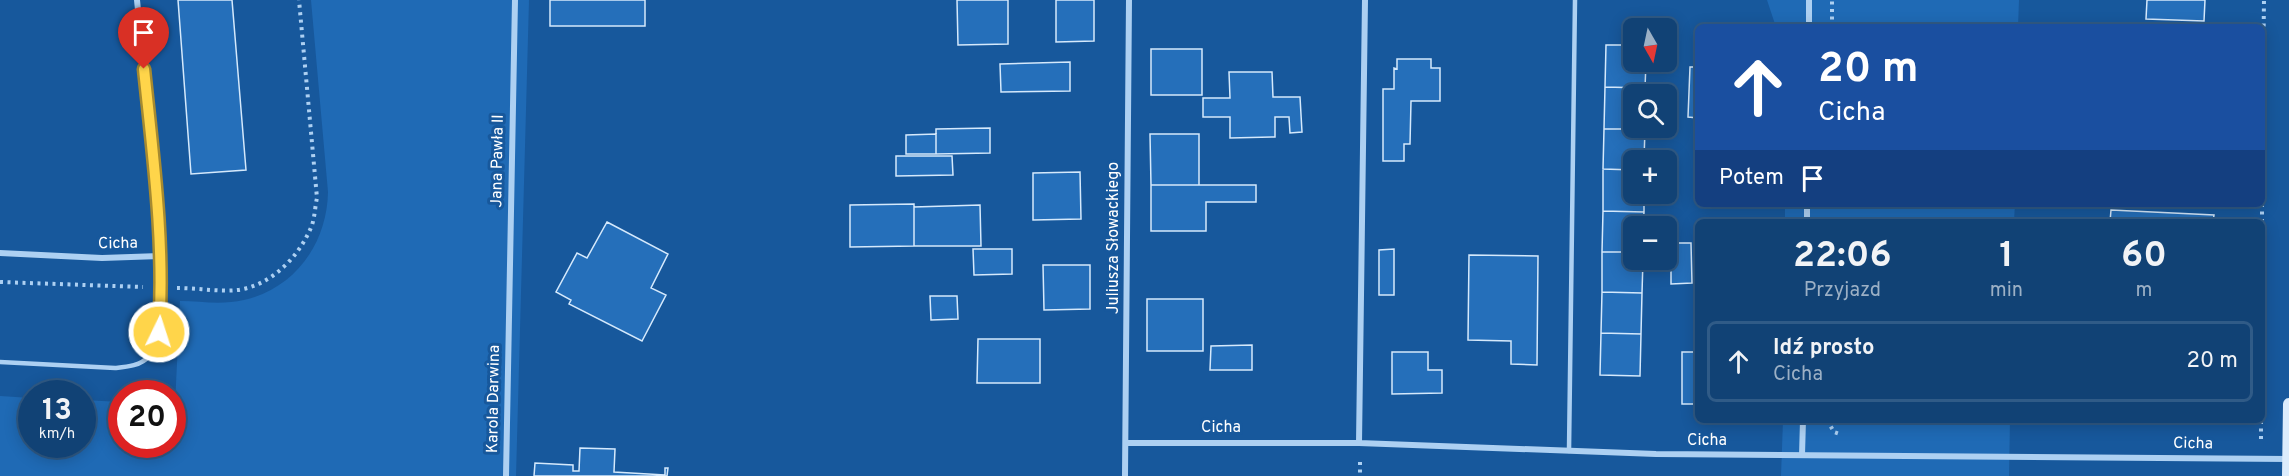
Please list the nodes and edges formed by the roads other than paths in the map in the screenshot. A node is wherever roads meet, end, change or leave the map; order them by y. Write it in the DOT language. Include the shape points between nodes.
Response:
graph roads {
  1 [pos="137,0"];
  2 [pos="514,0"];
  3 [pos="1129,0"];
  4 [pos="1365,0"];
  5 [pos="1575,0"];
  6 [pos="1809,0"];
  7 [pos="1809,24"];
  8 [pos="0,253"];
  9 [pos="160,256"];
  10 [pos="509,323"];
  11 [pos="0,362"];
  12 [pos="2289,404"];
  13 [pos="1803,423"];
  14 [pos="1126,443"];
  15 [pos="1359,443"];
  16 [pos="1569,451"];
  17 [pos="1802,455"];
  18 [pos="2288,459"];
  19 [pos="506,476"];
  20 [pos="1125,476"];
  21 [pos="2288,476"];
  1 -- 9 [label="street, Cicha"];
  2 -- 10 [label="street, Jana Pawła II"];
  3 -- 14 [label="street, Juliusza Słowackiego"];
  4 -- 15 [label="street"];
  5 -- 16 [label="lane"];
  6 -- 7 [label="street"];
  8 -- 9 [label="street, Cicha" via="102,258"];
  9 -- 11 [label="lane" via="159,332 149,356 133,366 115,368"];
  10 -- 19 [label="street, Karola Darwina"];
  12 -- 18 [label="street"];
  13 -- 17 [label="street"];
  14 -- 15 [label="street, Cicha"];
  14 -- 20 [label="street, Juliusza Słowackiego"];
  15 -- 16 [label="street, Cicha"];
  16 -- 17 [label="street, Cicha"];
  17 -- 18 [label="street, Cicha"];
  18 -- 21 [label="street"];
}
